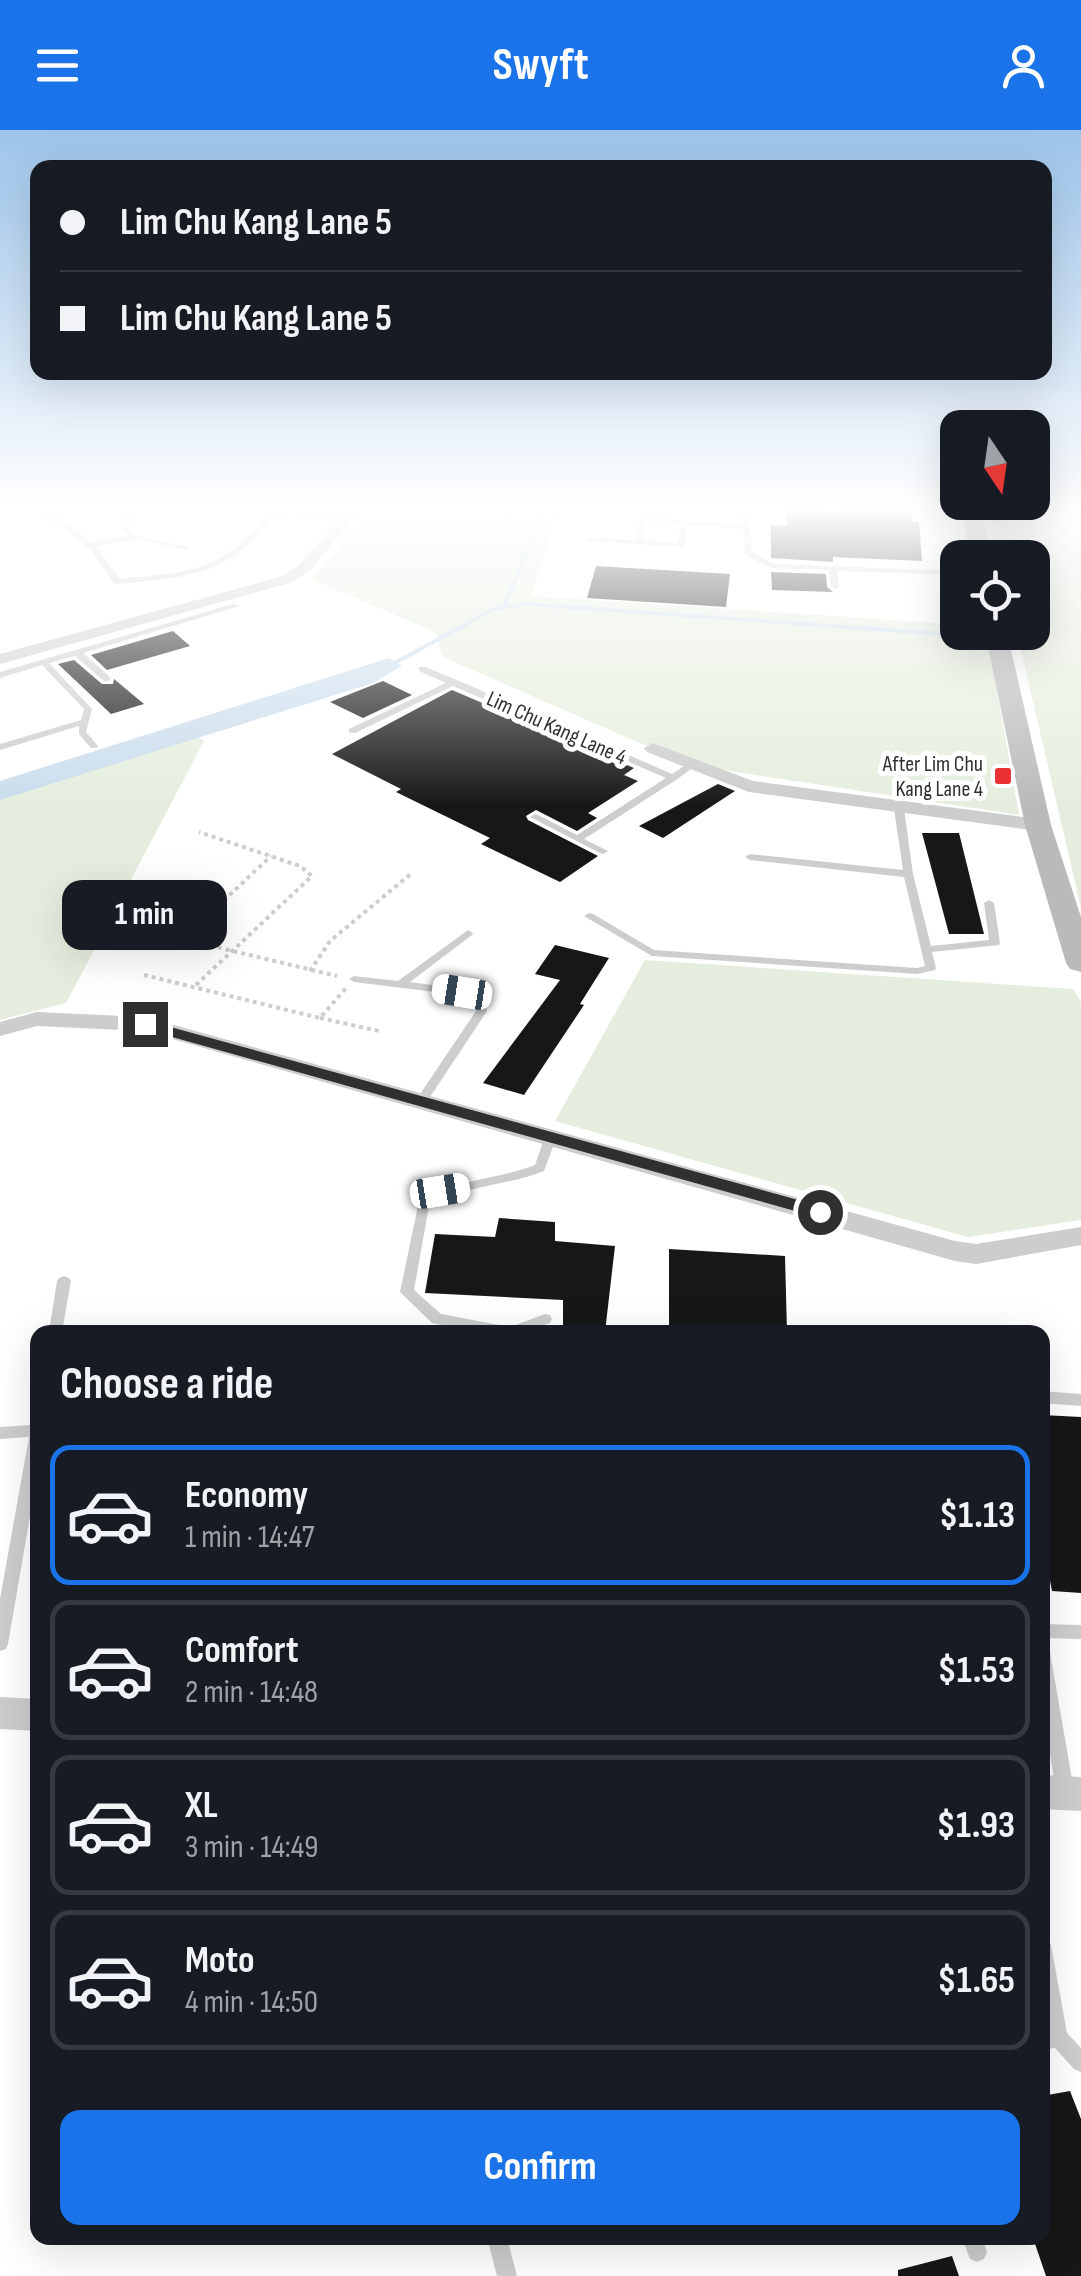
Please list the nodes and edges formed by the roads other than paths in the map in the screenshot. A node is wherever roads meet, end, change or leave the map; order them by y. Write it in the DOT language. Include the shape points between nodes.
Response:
graph roads {
  1 [pos="202,606"];
  2 [pos="236,606"];
  3 [pos="99,639"];
  4 [pos="1000,650"];
  5 [pos="76,652"];
  6 [pos="0,659"];
  7 [pos="43,662"];
  8 [pos="422,668"];
  9 [pos="0,674"];
  10 [pos="107,679"];
  11 [pos="454,682"];
  12 [pos="86,721"];
  13 [pos="352,731"];
  14 [pos="94,746"];
  15 [pos="0,747"];
  16 [pos="653,748"];
  17 [pos="690,766"];
  18 [pos="673,778"];
  19 [pos="898,809"];
  20 [pos="535,817"];
  21 [pos="1038,825"];
  22 [pos="577,839"];
  23 [pos="603,851"];
  24 [pos="750,856"];
  25 [pos="908,874"];
  26 [pos="989,903"];
  27 [pos="589,916"];
  28 [pos="468,933"];
  29 [pos="929,949"];
  30 [pos="1081,963"];
  31 [pos="354,979"];
  32 [pos="402,982"];
  33 [pos="0,1029"];
  34 [pos="422,1100"];
  35 [pos="551,1136"];
  36 [pos="1081,1236"];
  37 [pos="64,1282"];
  38 [pos="545,1319"];
  39 [pos="56,1325"];
  40 [pos="471,1325"];
  41 [pos="529,1325"];
  42 [pos="1050,1398"];
  43 [pos="1081,1400"];
  44 [pos="30,1429"];
  45 [pos="0,1432"];
  46 [pos="30,1469"];
  47 [pos="1050,1630"];
  48 [pos="1081,1632"];
  49 [pos="0,1644"];
  50 [pos="1050,1706"];
  51 [pos="0,1713"];
  52 [pos="30,1715"];
  53 [pos="1063,1793"];
  54 [pos="1050,2040"];
  55 [pos="1081,2062"];
  56 [pos="499,2245"];
  57 [pos="508,2276"];
  1 -- 3 [label="street"];
  2 -- 3 [label="lane"];
  3 -- 5 [label="lane"];
  3 -- 6 [label="street"];
  4 -- 21 [label="main road"];
  5 -- 7 [label="lane"];
  5 -- 10 [label="lane"];
  7 -- 9 [label="lane"];
  7 -- 12 [label="lane" via="88,709"];
  8 -- 11 [label="lane, Lim Chu Kang Lane 4"];
  11 -- 13 [label="lane"];
  11 -- 18 [label="lane, Lim Chu Kang Lane 4"];
  12 -- 14 [label="lane" via="82,732"];
  12 -- 15 [label="lane"];
  16 -- 17 [label="street, Lim Chu Kang Lane 4"];
  17 -- 18 [label="lane"];
  17 -- 19 [label="street, Lim Chu Kang Lane 4" via="749,786"];
  18 -- 22 [label="lane"];
  19 -- 21 [label="street, Lim Chu Kang Lane 4"];
  19 -- 25 [label="lane"];
  20 -- 22 [label="lane"];
  21 -- 30 [label="main road"];
  22 -- 23 [label="lane"];
  24 -- 25 [label="lane"];
  25 -- 29 [label="lane"];
  26 -- 29 [label="lane" via="995,943"];
  27 -- 29 [label="lane" via="652,954 917,971 931,968"];
  28 -- 32 [label="lane"];
  31 -- 32 [label="lane"];
  32 -- 34 [label="lane" via="462,992 478,999 482,1011"];
  33 -- 34 [label="street" via="36,1019 145,1024"];
  34 -- 35 [label="street"];
  35 -- 36 [label="street" via="955,1251 976,1254"];
  35 -- 40 [label="lane" via="540,1168 520,1178 440,1191 424,1204 406,1292 436,1319"];
  37 -- 39 [label="lane"];
  38 -- 41 [label="lane"];
  42 -- 43 [label="lane"];
  44 -- 45 [label="lane"];
  46 -- 49 [label="lane"];
  47 -- 48 [label="lane"];
  50 -- 53 [label="lane"];
  51 -- 52 [label="street"];
  54 -- 55 [label="lane"];
  56 -- 57 [label="lane"];
}
